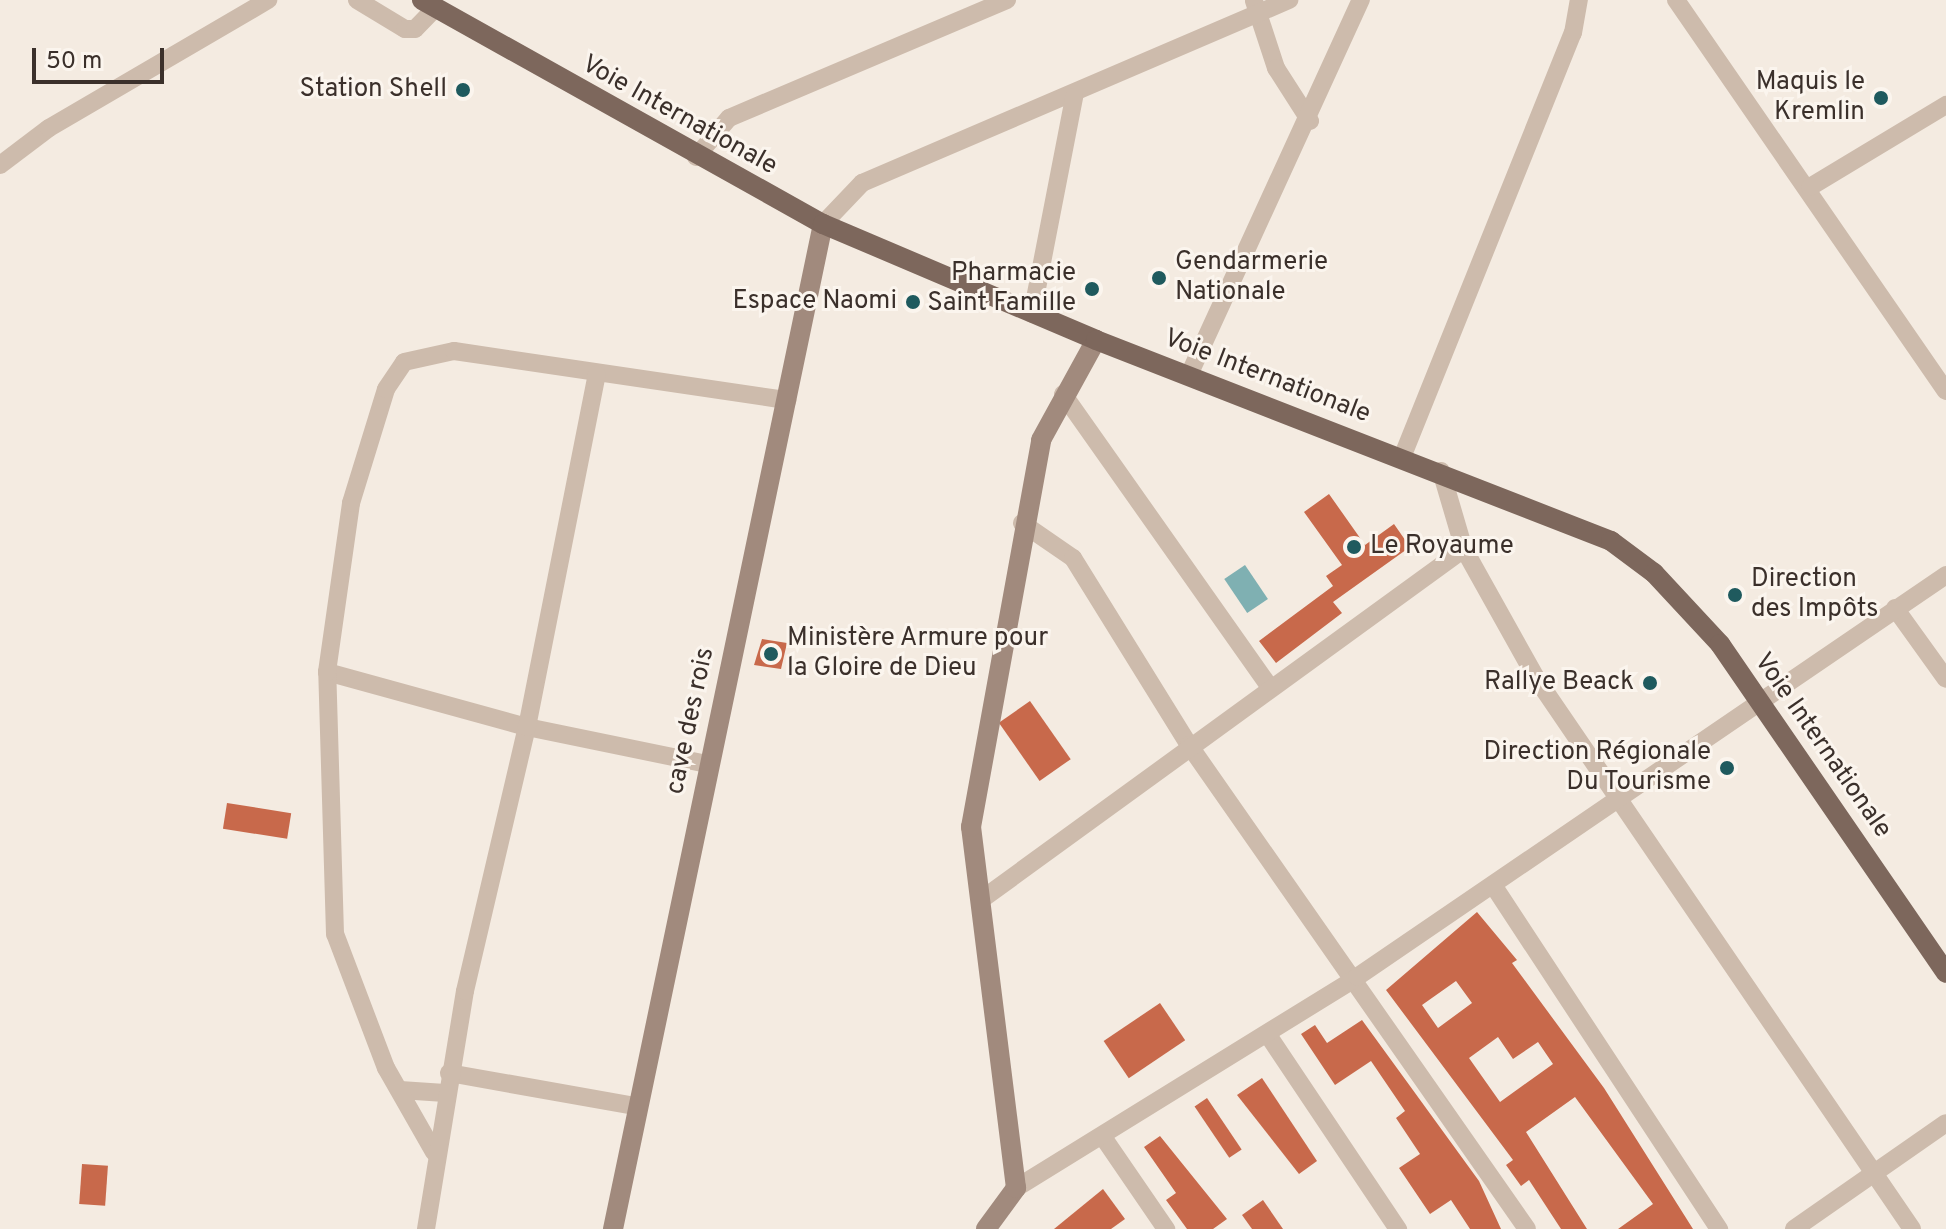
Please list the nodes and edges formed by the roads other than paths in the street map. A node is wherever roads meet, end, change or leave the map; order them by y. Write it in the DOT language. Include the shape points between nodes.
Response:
graph roads {
  1 [pos="268,0"];
  2 [pos="357,0"];
  3 [pos="1007,0"];
  4 [pos="1290,0"];
  5 [pos="1361,0"];
  6 [pos="1579,0"];
  7 [pos="1676,0"];
  8 [pos="428,4"];
  9 [pos="1256,6"];
  10 [pos="1074,97"];
  11 [pos="1946,105"];
  12 [pos="1310,121"];
  13 [pos="696,157"];
  14 [pos="0,165"];
  15 [pos="1810,187"];
  16 [pos="823,224"];
  17 [pos="1032,314"];
  18 [pos="1096,340"];
  19 [pos="597,375"];
  20 [pos="1189,375"];
  21 [pos="1946,391"];
  22 [pos="1063,394"];
  23 [pos="787,400"];
  24 [pos="1403,455"];
  25 [pos="1441,471"];
  26 [pos="1022,523"];
  27 [pos="1464,549"];
  28 [pos="1946,575"];
  29 [pos="1895,608"];
  30 [pos="327,672"];
  31 [pos="1946,679"];
  32 [pos="1270,687"];
  33 [pos="1760,699"];
  34 [pos="527,727"];
  35 [pos="1189,745"];
  36 [pos="708,764"];
  37 [pos="1616,801"];
  38 [pos="1493,885"];
  39 [pos="985,897"];
  40 [pos="1946,973"];
  41 [pos="1357,977"];
  42 [pos="1268,1035"];
  43 [pos="449,1073"];
  44 [pos="400,1090"];
  45 [pos="445,1093"];
  46 [pos="634,1106"];
  47 [pos="1946,1123"];
  48 [pos="1103,1137"];
  49 [pos="434,1152"];
  50 [pos="1873,1175"];
  51 [pos="1016,1188"];
  52 [pos="426,1229"];
  53 [pos="613,1229"];
  54 [pos="986,1229"];
  55 [pos="1166,1229"];
  56 [pos="1398,1229"];
  57 [pos="1527,1229"];
  58 [pos="1719,1229"];
  59 [pos="1794,1229"];
  60 [pos="1912,1229"];
  1 -- 14 [label="street" via="62,120"];
  2 -- 8 [label="street" via="405,29 415,29"];
  3 -- 13 [label="street" via="729,118"];
  4 -- 9 [label="street"];
  5 -- 12 [label="street"];
  6 -- 24 [label="street" via="1573,33"];
  7 -- 15 [label="street"];
  8 -- 13 [label="main road, Voie Internationale"];
  9 -- 10 [label="street"];
  9 -- 12 [label="street" via="1276,68"];
  10 -- 16 [label="street" via="862,183"];
  10 -- 17 [label="street"];
  11 -- 15 [label="street"];
  12 -- 20 [label="street"];
  13 -- 16 [label="main road, Voie Internationale"];
  15 -- 21 [label="street"];
  16 -- 17 [label="main road, Voie Internationale"];
  16 -- 23 [label="street, cave des rois"];
  17 -- 18 [label="main road, Voie Internationale"];
  18 -- 20 [label="main road, Voie Internationale"];
  18 -- 22 [label="street"];
  19 -- 23 [label="street"];
  19 -- 30 [label="street" via="454,351 404,362 386,389 351,503"];
  19 -- 34 [label="street"];
  20 -- 24 [label="main road, Voie Internationale"];
  22 -- 26 [label="street" via="1041,440"];
  22 -- 32 [label="street"];
  23 -- 36 [label="street, cave des rois"];
  24 -- 25 [label="main road, Voie Internationale"];
  25 -- 27 [label="street"];
  25 -- 33 [label="main road, Voie Internationale" via="1611,541 1654,573"];
  26 -- 35 [label="street" via="1073,558"];
  26 -- 39 [label="street" via="971,827"];
  27 -- 32 [label="street"];
  27 -- 37 [label="street"];
  28 -- 29 [label="street"];
  29 -- 31 [label="street"];
  29 -- 33 [label="street"];
  30 -- 34 [label="street"];
  30 -- 44 [label="street" via="335,934"];
  32 -- 35 [label="street"];
  33 -- 37 [label="street"];
  33 -- 40 [label="main road, Voie Internationale"];
  34 -- 36 [label="street"];
  34 -- 43 [label="street"];
  35 -- 39 [label="street"];
  35 -- 41 [label="street"];
  36 -- 46 [label="street, cave des rois"];
  37 -- 38 [label="street"];
  37 -- 50 [label="street"];
  38 -- 41 [label="street"];
  38 -- 58 [label="street"];
  39 -- 51 [label="street"];
  41 -- 42 [label="street"];
  41 -- 57 [label="street"];
  42 -- 48 [label="street"];
  42 -- 56 [label="street"];
  43 -- 45 [label="street"];
  43 -- 46 [label="street"];
  44 -- 45 [label="street"];
  44 -- 49 [label="street"];
  45 -- 49 [label="street"];
  46 -- 53 [label="street, cave des rois"];
  47 -- 50 [label="street"];
  48 -- 51 [label="street"];
  48 -- 55 [label="street"];
  49 -- 52 [label="street"];
  50 -- 59 [label="street"];
  50 -- 60 [label="street"];
  51 -- 54 [label="street"];
}
